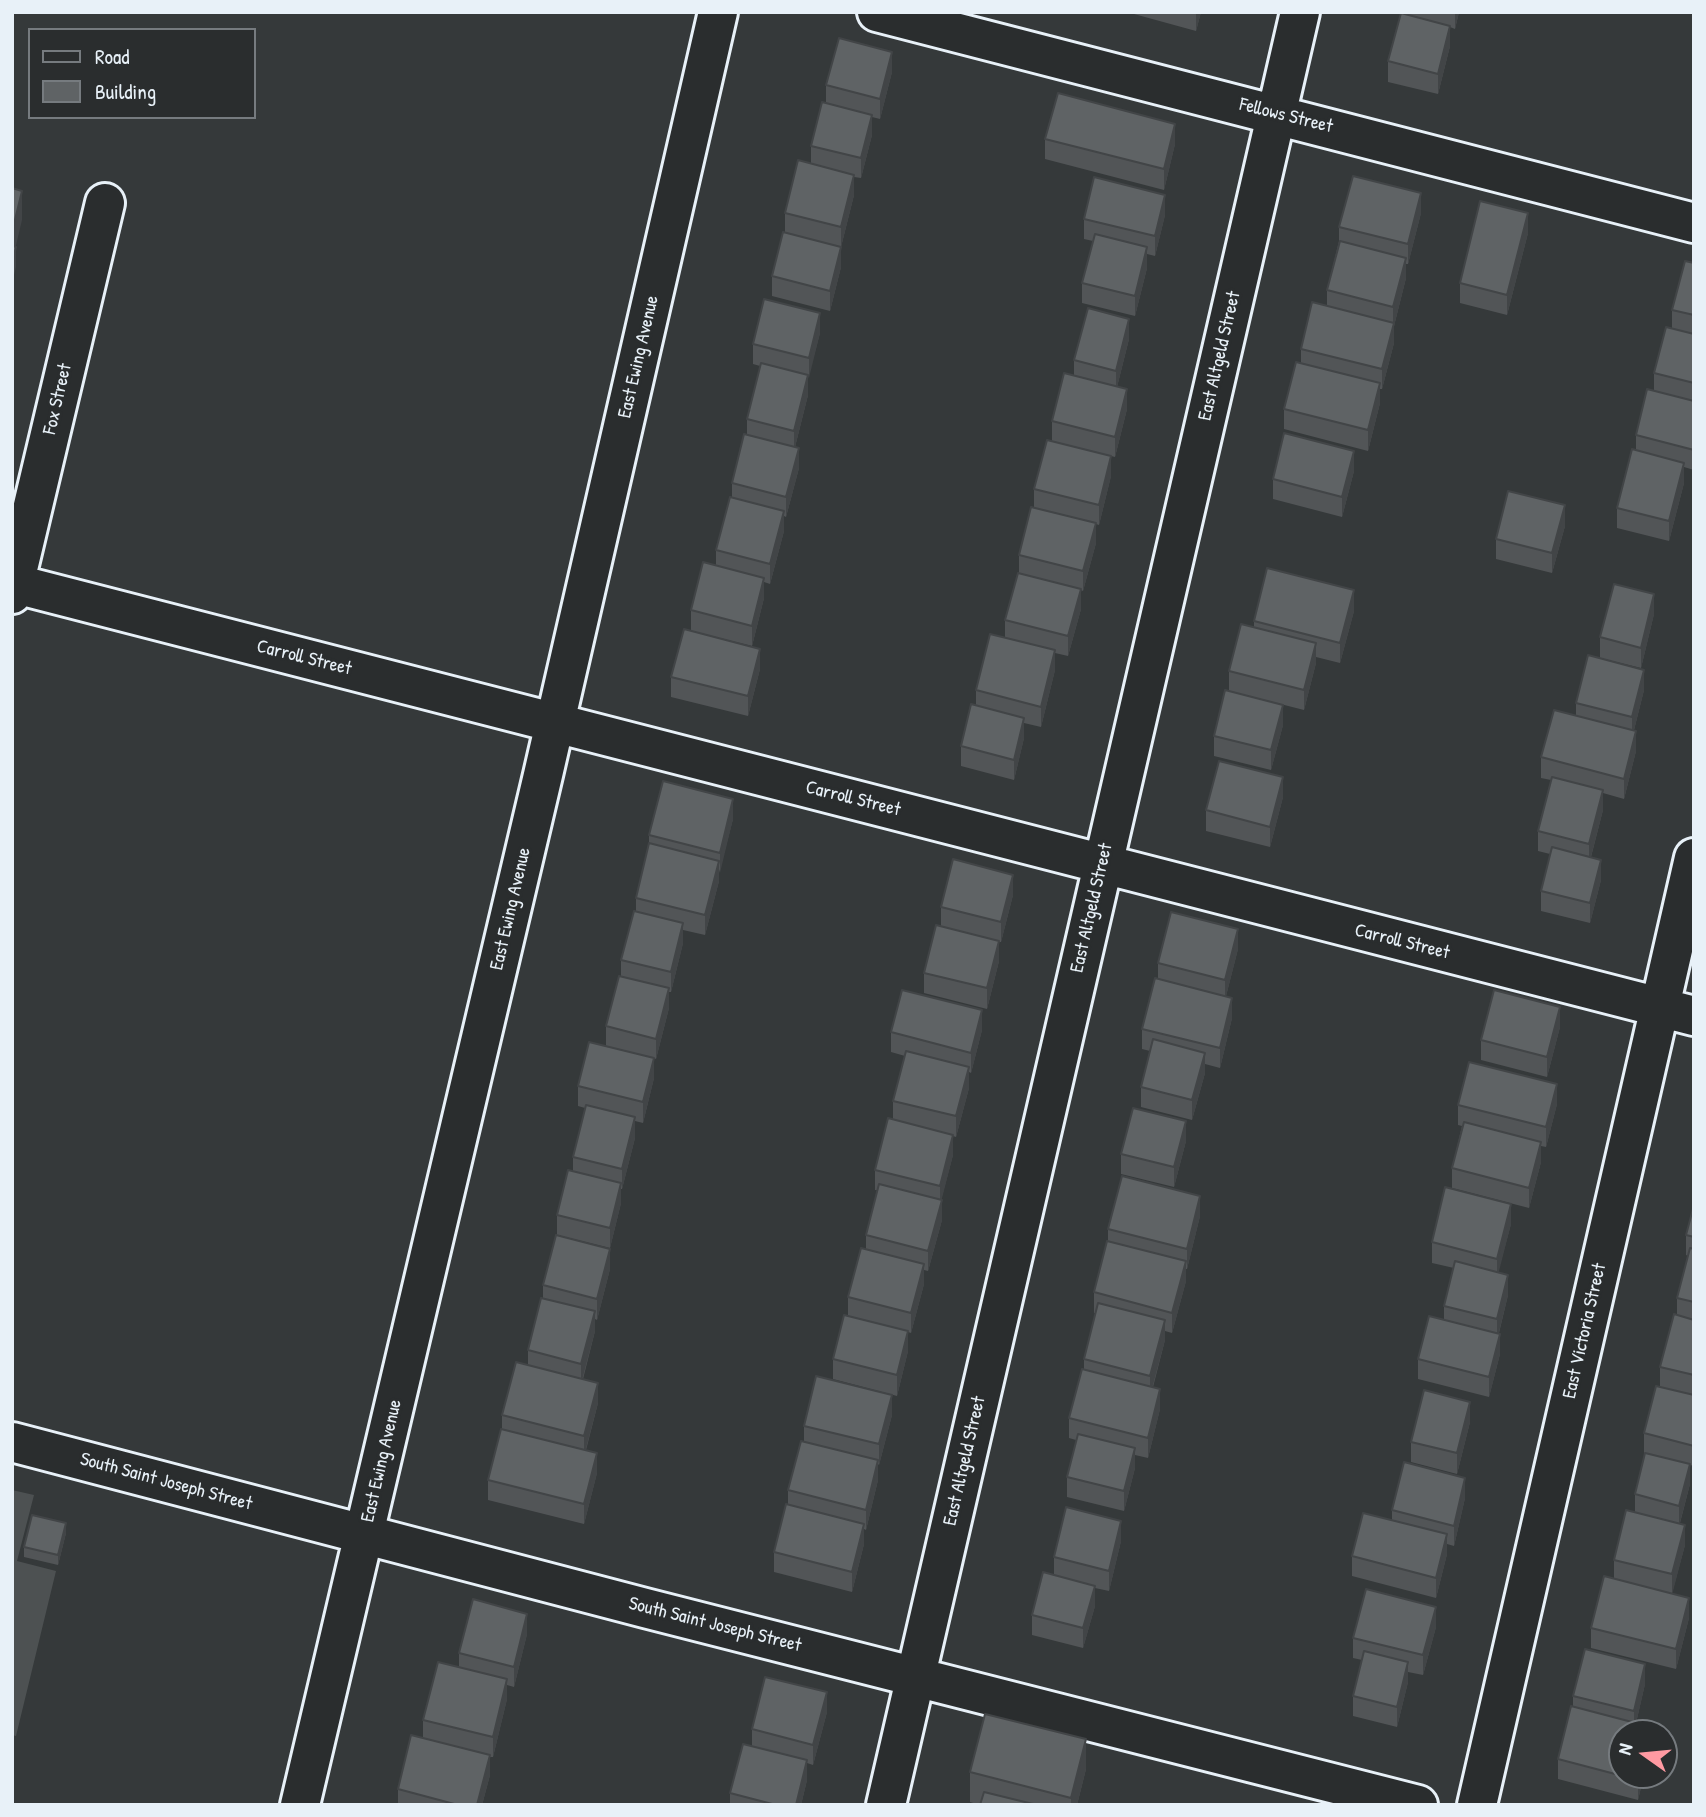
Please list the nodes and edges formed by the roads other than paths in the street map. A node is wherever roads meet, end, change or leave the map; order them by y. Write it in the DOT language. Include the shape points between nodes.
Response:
graph roads {
  1 [pos="718,12"];
  2 [pos="877,12"];
  3 [pos="1300,12"];
  4 [pos="1277,114"];
  5 [pos="104,203"];
  6 [pos="1694,223"];
  7 [pos="13,587"];
  8 [pos="555,723"];
  9 [pos="1694,858"];
  10 [pos="1102,864"];
  11 [pos="1677,1012"];
  12 [pos="12,1442"];
  13 [pos="365,1534"];
  14 [pos="916,1676"];
  15 [pos="300,1805"];
  16 [pos="886,1805"];
  17 [pos="1418,1805"];
  18 [pos="1476,1805"];
  1 -- 8 [label="street, East Ewing Avenue"];
  2 -- 4 [label="street, Fellows Street"];
  3 -- 4 [label="street, East Altgeld Street"];
  4 -- 6 [label="street, Fellows Street"];
  4 -- 10 [label="street, East Altgeld Street"];
  5 -- 7 [label="street, Fox Street"];
  7 -- 8 [label="street, Carroll Street"];
  8 -- 10 [label="street, Carroll Street"];
  8 -- 13 [label="street, East Ewing Avenue"];
  9 -- 11 [label="street, East Victoria Street"];
  10 -- 11 [label="street, Carroll Street"];
  10 -- 14 [label="street, East Altgeld Street"];
  11 -- 18 [label="street, East Victoria Street"];
  12 -- 13 [label="street, South Saint Joseph Street"];
  13 -- 14 [label="street, South Saint Joseph Street"];
  13 -- 15 [label="street, East Ewing Avenue"];
  14 -- 16 [label="street, East Altgeld Street"];
  14 -- 17 [label="street, South Saint Joseph Street"];
}
